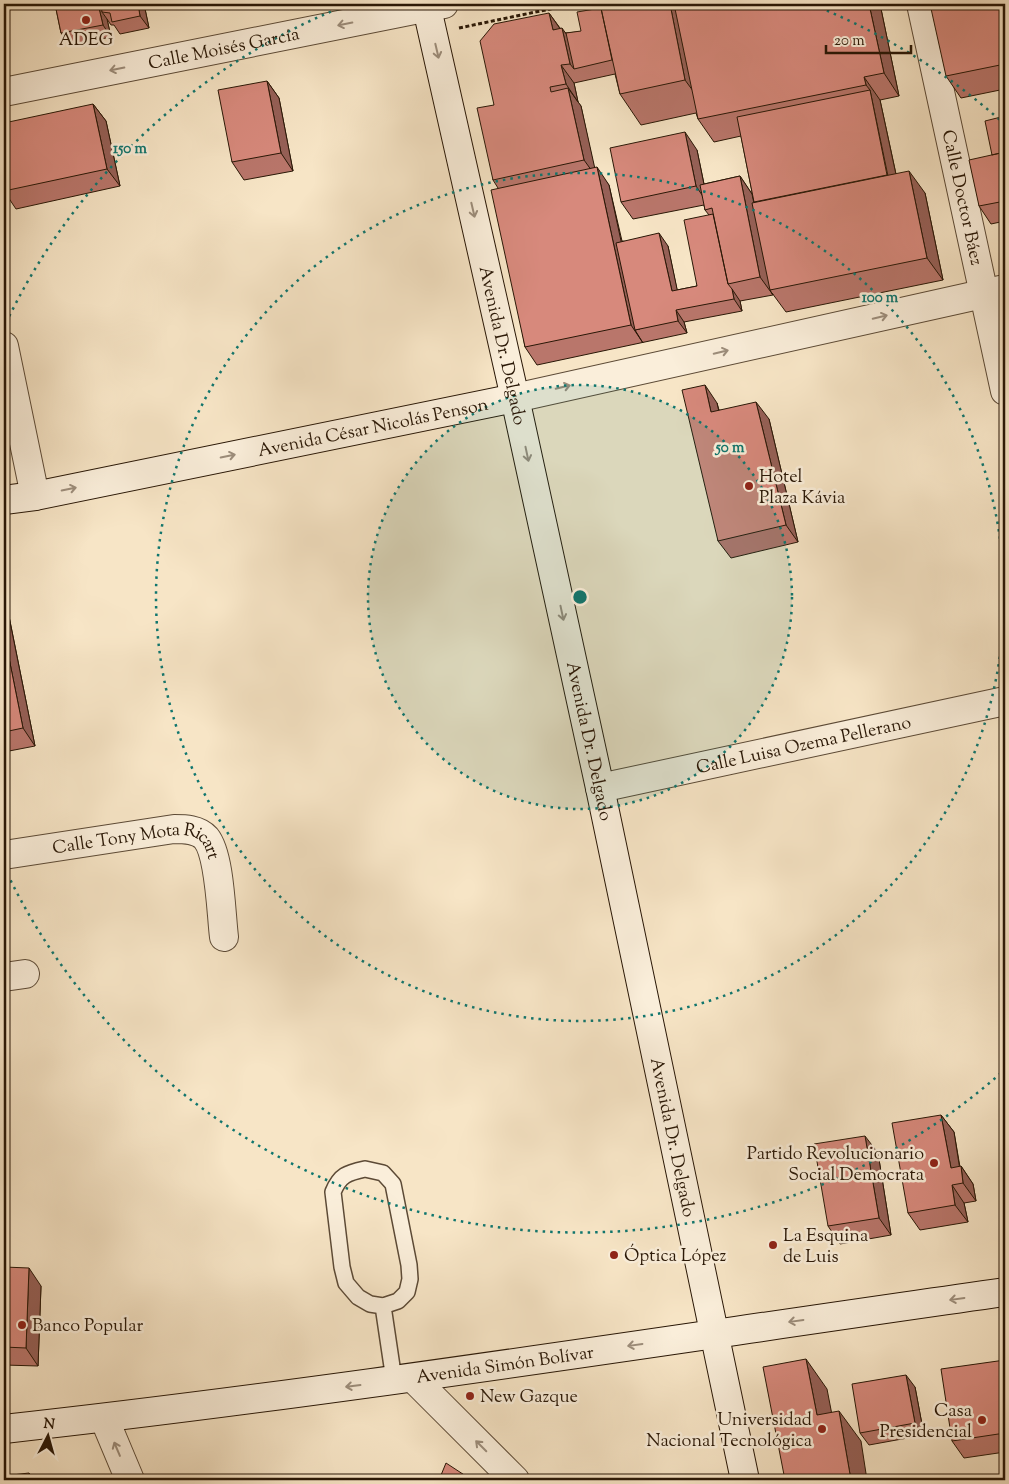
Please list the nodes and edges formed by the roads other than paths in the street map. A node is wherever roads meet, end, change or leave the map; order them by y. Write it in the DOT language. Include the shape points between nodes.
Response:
graph roads {
  1 [pos="921,4"];
  2 [pos="432,5"];
  3 [pos="4,92"];
  4 [pos="995,291"];
  5 [pos="4,346"];
  6 [pos="1005,391"];
  7 [pos="515,398"];
  8 [pos="35,496"];
  9 [pos="4,500"];
  10 [pos="1005,701"];
  11 [pos="600,788"];
  12 [pos="4,854"];
  13 [pos="224,937"];
  14 [pos="1005,1292"];
  15 [pos="383,1306"];
  16 [pos="714,1333"];
  17 [pos="403,1379"];
  18 [pos="104,1418"];
  19 [pos="4,1430"];
  20 [pos="130,1480"];
  21 [pos="516,1480"];
  22 [pos="745,1480"];
  1 -- 4 [label="main road, Calle Doctor Báez"];
  2 -- 3 [label="main road, Calle Moisés García, one-way"];
  2 -- 7 [label="main road, Avenida Dr. Delgado, one-way"];
  4 -- 6 [label="main road, Calle Doctor Báez"];
  7 -- 4 [label="main road, Avenida César Nicolás Penson, one-way"];
  5 -- 8 [label="main road"];
  8 -- 7 [label="main road, Avenida César Nicolás Penson, one-way"];
  7 -- 11 [label="main road, Avenida Dr. Delgado, one-way"];
  8 -- 9 [label="main road, Avenida César Nicolás Penson"];
  10 -- 11 [label="main road, Calle Luisa Ozema Pellerano"];
  11 -- 16 [label="main road, Avenida Dr. Delgado"];
  12 -- 13 [label="main road, Calle Tony Mota Ricart" via="174,829 192,830 206,838 215,855"];
  14 -- 16 [label="main road, Avenida Simón Bolívar, one-way"];
  15 -- 15 [label="lane" via="398,1301 407,1292 409,1264 393,1184 383,1174 365,1169 338,1180 333,1192 341,1258 346,1283 358,1297 370,1304"];
  15 -- 17 [label="lane"];
  16 -- 17 [label="main road, Avenida Simón Bolívar, one-way"];
  16 -- 22 [label="main road, Avenida Dr. Delgado"];
  17 -- 18 [label="main road, Avenida Simón Bolívar, one-way"];
  21 -- 17 [label="main road, one-way"];
  18 -- 19 [label="main road, Avenida Simón Bolívar"];
  20 -- 18 [label="main road, one-way"];
}
